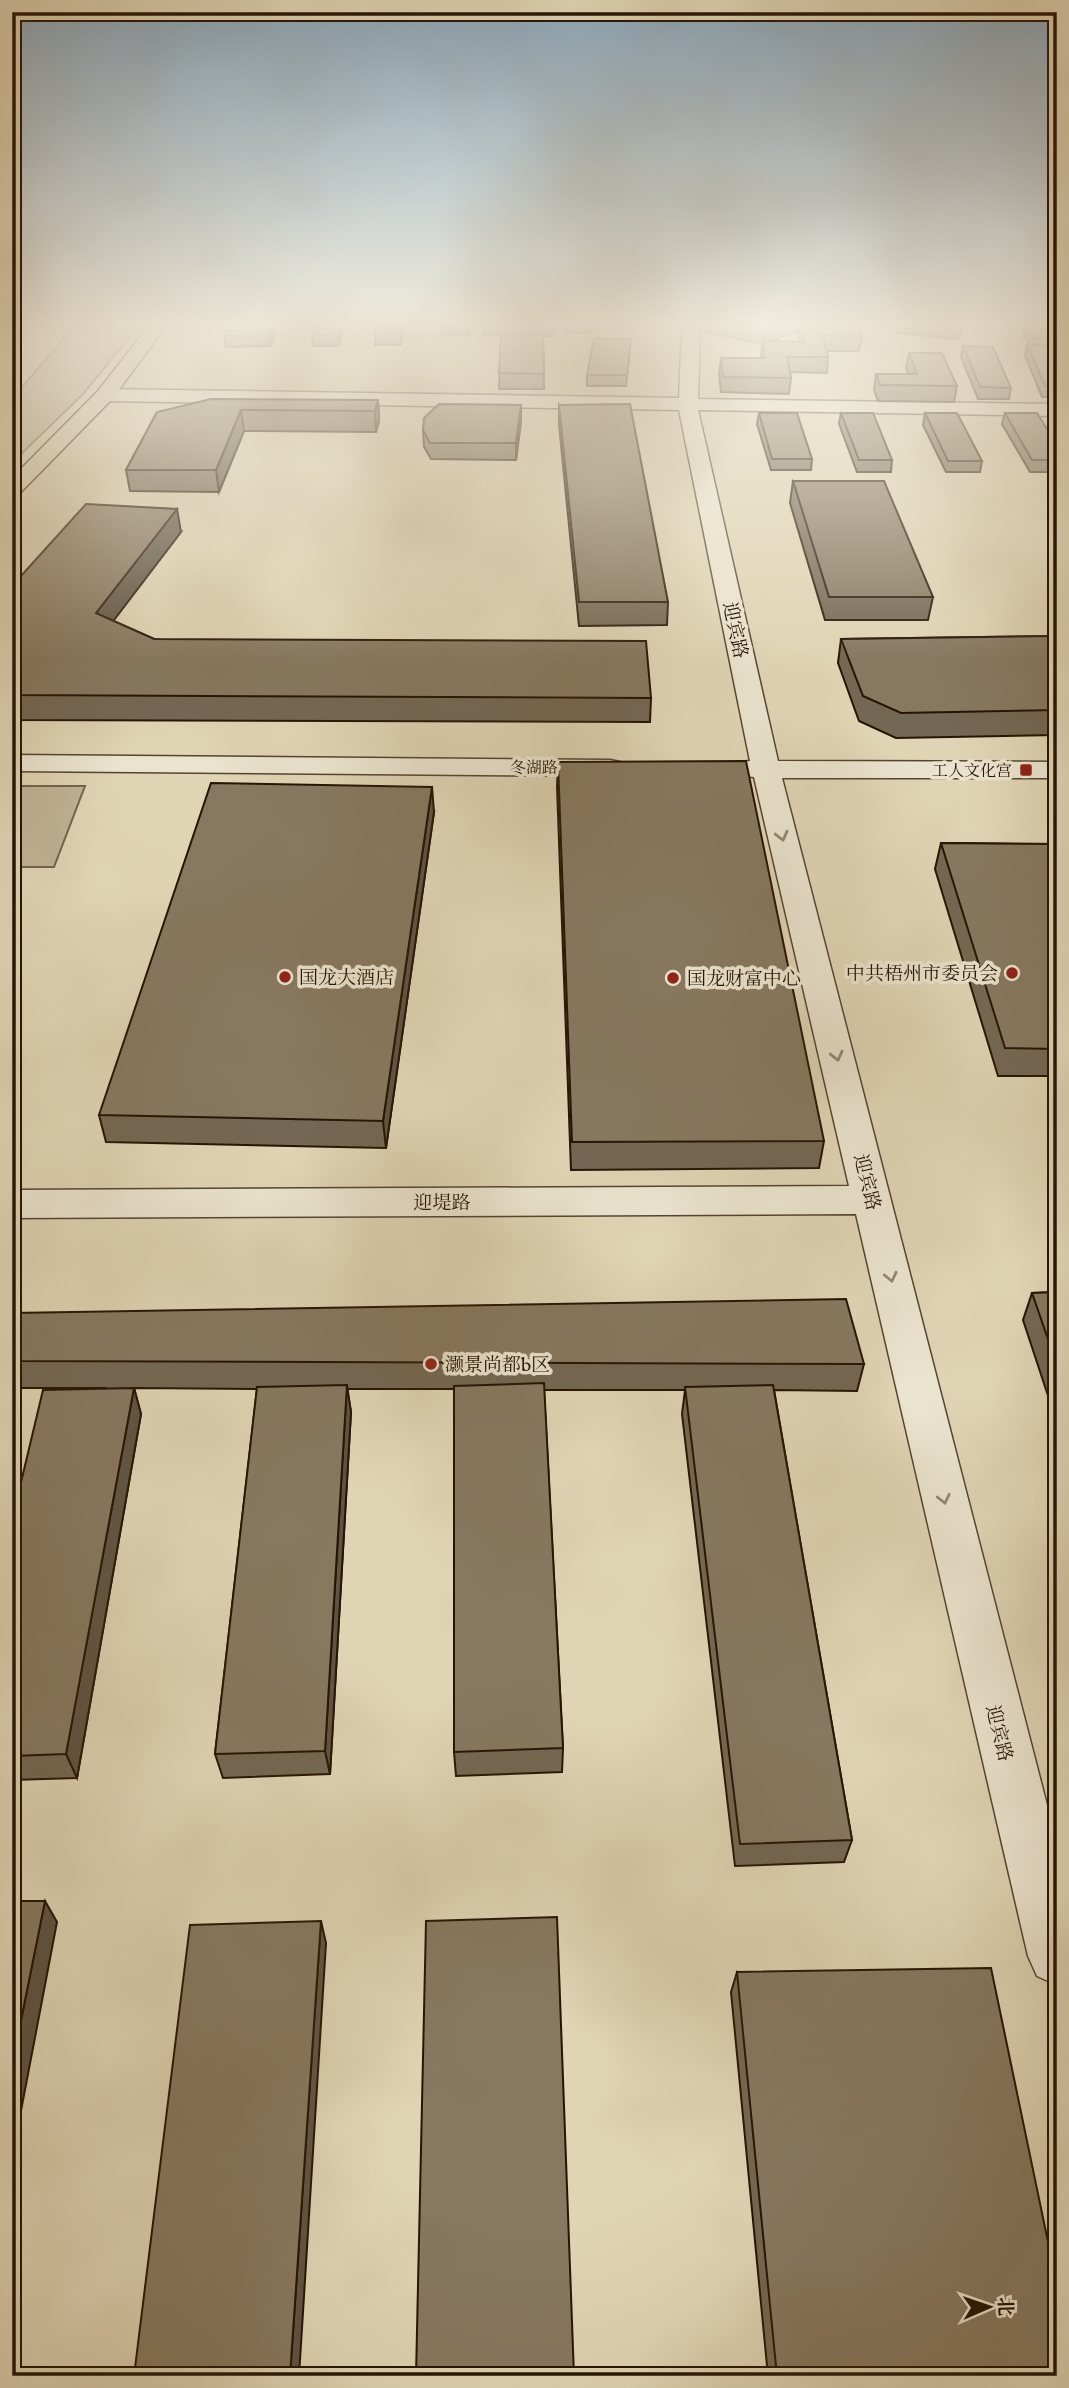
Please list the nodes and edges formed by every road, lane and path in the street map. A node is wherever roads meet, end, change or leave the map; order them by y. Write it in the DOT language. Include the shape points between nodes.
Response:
graph roads {
  1 [pos="37,438"];
  2 [pos="62,438"];
  3 [pos="695,438"];
  4 [pos="12,463"];
  5 [pos="12,490"];
  6 [pos="12,763"];
  7 [pos="642,768"];
  8 [pos="711,769"];
  9 [pos="766,769"];
  10 [pos="1057,770"];
  11 [pos="873,1200"];
  12 [pos="12,1204"];
  13 [pos="1057,1956"];
  1 -- 4 [label="main road"];
  2 -- 5 [label="main road"];
  3 -- 9 [label="street, 迎宾路"];
  6 -- 7 [label="street, 冬湖路"];
  8 -- 9 [label="street"];
  9 -- 10 [label="street"];
  9 -- 11 [label="street, 迎宾路, one-way"];
  11 -- 12 [label="street, 迎堤路"];
  11 -- 13 [label="street, 迎宾路, one-way"];
}
